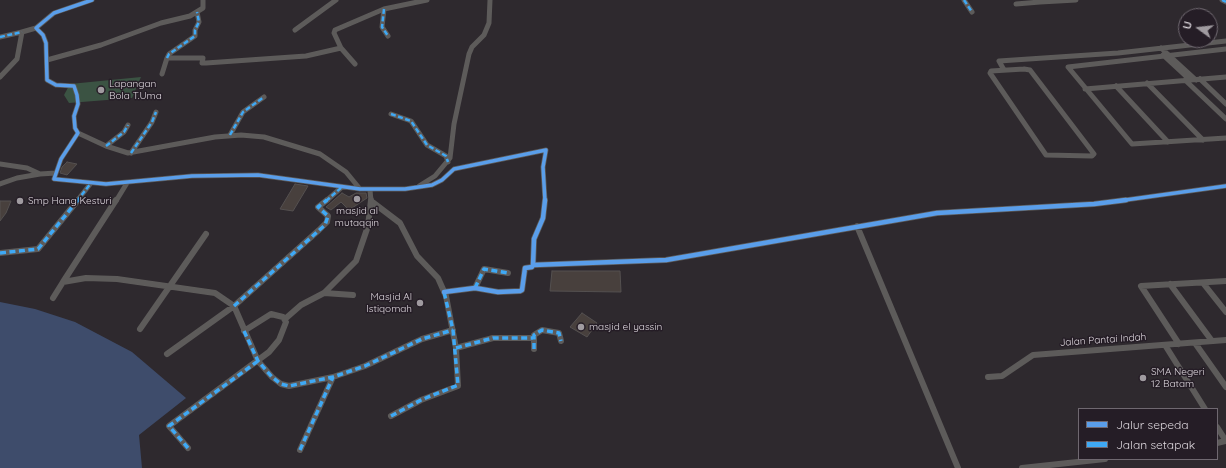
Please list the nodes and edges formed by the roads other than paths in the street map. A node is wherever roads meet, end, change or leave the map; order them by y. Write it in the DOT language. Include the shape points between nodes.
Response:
graph roads {
  1 [pos="92,0"];
  2 [pos="203,0"];
  3 [pos="336,0"];
  4 [pos="427,0"];
  5 [pos="490,0"];
  6 [pos="964,0"];
  7 [pos="1065,0"];
  8 [pos="1076,0"];
  9 [pos="1222,0"];
  10 [pos="1038,1"];
  11 [pos="1226,2"];
  12 [pos="1016,4"];
  13 [pos="384,9"];
  14 [pos="197,12"];
  15 [pos="972,12"];
  16 [pos="36,28"];
  17 [pos="295,30"];
  18 [pos="22,32"];
  19 [pos="388,36"];
  20 [pos="0,37"];
  21 [pos="1226,41"];
  22 [pos="341,48"];
  23 [pos="1158,48"];
  24 [pos="1226,49"];
  25 [pos="1171,56"];
  26 [pos="1165,57"];
  27 [pos="167,58"];
  28 [pos="47,60"];
  29 [pos="1005,60"];
  30 [pos="355,64"];
  31 [pos="1183,67"];
  32 [pos="1177,68"];
  33 [pos="1013,69"];
  34 [pos="1004,70"];
  35 [pos="162,74"];
  36 [pos="0,77"];
  37 [pos="1226,77"];
  38 [pos="1187,80"];
  39 [pos="1198,80"];
  40 [pos="1147,83"];
  41 [pos="1116,86"];
  42 [pos="1085,89"];
  43 [pos="264,97"];
  44 [pos="1226,104"];
  45 [pos="156,112"];
  46 [pos="391,114"];
  47 [pos="1226,119"];
  48 [pos="128,124"];
  49 [pos="78,133"];
  50 [pos="230,136"];
  51 [pos="1226,138"];
  52 [pos="1202,140"];
  53 [pos="1168,142"];
  54 [pos="106,146"];
  55 [pos="131,153"];
  56 [pos="448,162"];
  57 [pos="0,164"];
  58 [pos="40,174"];
  59 [pos="56,174"];
  60 [pos="91,183"];
  61 [pos="127,183"];
  62 [pos="0,184"];
  63 [pos="1226,186"];
  64 [pos="342,187"];
  65 [pos="416,188"];
  66 [pos="360,189"];
  67 [pos="370,190"];
  68 [pos="371,201"];
  69 [pos="857,226"];
  70 [pos="206,234"];
  71 [pos="0,253"];
  72 [pos="533,265"];
  73 [pos="508,273"];
  74 [pos="1226,281"];
  75 [pos="63,282"];
  76 [pos="1203,283"];
  77 [pos="1170,284"];
  78 [pos="169,286"];
  79 [pos="475,288"];
  80 [pos="444,292"];
  81 [pos="324,293"];
  82 [pos="353,295"];
  83 [pos="53,298"];
  84 [pos="234,306"];
  85 [pos="1226,312"];
  86 [pos="285,319"];
  87 [pos="140,329"];
  88 [pos="453,330"];
  89 [pos="244,331"];
  90 [pos="533,338"];
  91 [pos="561,341"];
  92 [pos="1225,341"];
  93 [pos="1212,342"];
  94 [pos="1195,343"];
  95 [pos="1179,344"];
  96 [pos="1165,345"];
  97 [pos="456,348"];
  98 [pos="534,349"];
  99 [pos="167,354"];
  100 [pos="258,361"];
  101 [pos="333,377"];
  102 [pos="988,378"];
  103 [pos="1226,387"];
  104 [pos="1204,408"];
  105 [pos="391,416"];
  106 [pos="1218,429"];
  107 [pos="1226,441"];
  108 [pos="188,448"];
  109 [pos="300,450"];
  110 [pos="1096,460"];
  111 [pos="958,468"];
  112 [pos="1022,468"];
  1 -- 16 [label="street" via="54,13"];
  2 -- 14 [label="street" via="202,8"];
  3 -- 17 [label="street"];
  4 -- 13 [label="street"];
  5 -- 56 [label="street" via="489,23 484,35 469,54"];
  6 -- 15 [label="street"];
  7 -- 8 [label="street"];
  7 -- 10 [label="street"];
  9 -- 11 [label="street"];
  10 -- 12 [label="street"];
  13 -- 19 [label="street" via="382,26"];
  13 -- 22 [label="street" via="335,30"];
  14 -- 27 [label="street" via="199,22 195,36"];
  14 -- 28 [label="street" via="101,45"];
  16 -- 18 [label="street"];
  16 -- 28 [label="street" via="44,39"];
  18 -- 20 [label="street"];
  18 -- 36 [label="street" via="17,59"];
  21 -- 23 [label="street"];
  22 -- 27 [label="street" via="306,56 206,63 202,63 201,58"];
  22 -- 30 [label="street"];
  23 -- 25 [label="street"];
  23 -- 26 [label="street"];
  23 -- 29 [label="street"];
  24 -- 25 [label="street"];
  25 -- 26 [label="street"];
  25 -- 31 [label="street"];
  26 -- 32 [label="street"];
  26 -- 42 [label="street" via="1068,67"];
  27 -- 35 [label="street"];
  28 -- 49 [label="street" via="48,82 74,87 78,104 74,124"];
  29 -- 33 [label="street"];
  29 -- 34 [label="street" via="999,61"];
  31 -- 32 [label="street"];
  31 -- 39 [label="street"];
  32 -- 38 [label="street"];
  33 -- 34 [label="street"];
  33 -- 34 [label="street" via="1030,70 1094,154 1046,156 990,73"];
  37 -- 39 [label="street"];
  38 -- 39 [label="street"];
  38 -- 40 [label="street"];
  38 -- 47 [label="street"];
  39 -- 44 [label="street"];
  40 -- 41 [label="street"];
  40 -- 52 [label="street"];
  41 -- 42 [label="street"];
  41 -- 53 [label="street"];
  42 -- 53 [label="street" via="1132,144"];
  43 -- 50 [label="street" via="243,112"];
  45 -- 55 [label="street"];
  46 -- 56 [label="street" via="411,121 427,145 446,156"];
  48 -- 54 [label="street" via="122,134"];
  49 -- 54 [label="street"];
  49 -- 59 [label="street" via="64,154"];
  50 -- 55 [label="street" via="169,144"];
  50 -- 66 [label="street" via="264,137 320,154 346,172"];
  51 -- 52 [label="street"];
  52 -- 53 [label="street"];
  54 -- 55 [label="street"];
  56 -- 65 [label="street" via="435,176"];
  57 -- 58 [label="street" via="27,168"];
  58 -- 59 [label="street"];
  58 -- 62 [label="street"];
  59 -- 60 [label="street" via="54,179"];
  60 -- 61 [label="street"];
  60 -- 71 [label="street" via="38,249"];
  61 -- 64 [label="street" via="192,176 234,175 268,176"];
  61 -- 75 [label="street"];
  63 -- 69 [label="street" via="1094,204 937,213"];
  64 -- 66 [label="street"];
  64 -- 84 [label="street" via="318,207 328,216 325,225"];
  65 -- 67 [label="street"];
  65 -- 72 [label="street" via="432,185 454,169 546,150 543,167 544,213 534,239"];
  66 -- 67 [label="street"];
  67 -- 68 [label="street"];
  68 -- 80 [label="street" via="400,223 417,256 438,278"];
  68 -- 81 [label="street" via="368,226 356,261"];
  69 -- 72 [label="street" via="666,260"];
  69 -- 111 [label="street"];
  70 -- 78 [label="street"];
  72 -- 79 [label="street" via="525,268 521,291 498,292"];
  73 -- 79 [label="street" via="484,269"];
  74 -- 76 [label="street"];
  75 -- 78 [label="street" via="103,278"];
  75 -- 83 [label="street"];
  76 -- 77 [label="street"];
  76 -- 85 [label="street"];
  77 -- 93 [label="street"];
  77 -- 95 [label="street" via="1141,286"];
  78 -- 84 [label="street" via="215,294"];
  78 -- 87 [label="street"];
  79 -- 80 [label="street"];
  80 -- 88 [label="street"];
  81 -- 82 [label="street"];
  81 -- 86 [label="street" via="301,305"];
  84 -- 89 [label="street"];
  84 -- 99 [label="street"];
  86 -- 89 [label="street" via="280,315 271,314"];
  86 -- 100 [label="street" via="286,326 279,340"];
  88 -- 97 [label="street"];
  88 -- 101 [label="street" via="432,335 365,366"];
  89 -- 100 [label="street"];
  90 -- 91 [label="street" via="540,331 554,331 560,334"];
  90 -- 97 [label="street" via="492,338"];
  90 -- 98 [label="street"];
  92 -- 93 [label="street, Jalan Pantai Indah"];
  93 -- 94 [label="street, Jalan Pantai Indah"];
  94 -- 95 [label="street, Jalan Pantai Indah"];
  94 -- 103 [label="street"];
  95 -- 96 [label="street, Jalan Pantai Indah"];
  96 -- 102 [label="street, Jalan Pantai Indah" via="1032,355 1002,376"];
  96 -- 104 [label="street"];
  97 -- 105 [label="street" via="457,386 421,400"];
  100 -- 101 [label="street" via="272,377 285,385"];
  100 -- 108 [label="street" via="169,426"];
  101 -- 109 [label="street"];
  106 -- 107 [label="street"];
  110 -- 112 [label="street"];
}
